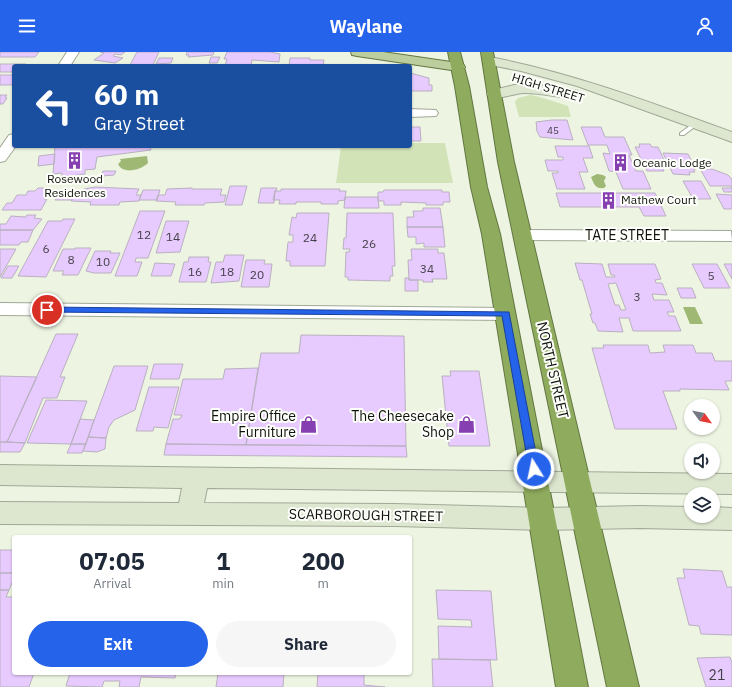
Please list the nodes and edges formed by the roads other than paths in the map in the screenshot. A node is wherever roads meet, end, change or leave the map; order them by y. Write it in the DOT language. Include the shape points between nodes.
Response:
graph roads {
  1 [pos="73,52"];
  2 [pos="357,52"];
  3 [pos="428,52"];
  4 [pos="473,62"];
  5 [pos="65,64"];
  6 [pos="494,94"];
  7 [pos="574,94"];
  8 [pos="597,103"];
  9 [pos="412,113"];
  10 [pos="431,113"];
  11 [pos="695,124"];
  12 [pos="675,131"];
  13 [pos="732,137"];
  14 [pos="12,141"];
  15 [pos="732,152"];
  16 [pos="0,158"];
  17 [pos="522,235"];
  18 [pos="731,236"];
  19 [pos="0,309"];
  20 [pos="506,314"];
  21 [pos="0,475"];
  22 [pos="197,477"];
  23 [pos="536,482"];
  24 [pos="578,482"];
  25 [pos="732,484"];
  26 [pos="0,513"];
  27 [pos="189,515"];
  28 [pos="585,518"];
  29 [pos="543,519"];
  30 [pos="732,519"];
  31 [pos="572,687"];
  32 [pos="623,687"];
  1 -- 5 [label="street"];
  2 -- 4 [label="main road, HIGH STREET"];
  3 -- 4 [label="main road, HIGH STREET"];
  4 -- 6 [label="highway, NORTH STREET"];
  4 -- 7 [label="main road, HIGH STREET"];
  4 -- 11 [label="main road, HIGH STREET" via="521,66 559,76"];
  4 -- 20 [label="highway" via="478,180"];
  6 -- 7 [label="main road" via="526,88"];
  6 -- 17 [label="highway, NORTH STREET"];
  7 -- 8 [label="main road, HIGH STREET"];
  9 -- 10 [label="street"];
  11 -- 12 [label="lane"];
  11 -- 13 [label="main road, HIGH STREET"];
  12 -- 15 [label="main road"];
  14 -- 16 [label="street"];
  17 -- 18 [label="street, TATE STREET"];
  17 -- 24 [label="highway, NORTH STREET"];
  19 -- 20 [label="street"];
  20 -- 23 [label="highway"];
  21 -- 22 [label="main road"];
  22 -- 23 [label="main road"];
  22 -- 27 [label="main road"];
  23 -- 24 [label="main road"];
  23 -- 29 [label="highway"];
  24 -- 25 [label="main road"];
  24 -- 28 [label="highway, NORTH STREET"];
  26 -- 27 [label="main road, SCARBOROUGH STREET"];
  27 -- 29 [label="main road, SCARBOROUGH STREET" via="395,515"];
  28 -- 29 [label="main road, SCARBOROUGH STREET"];
  28 -- 30 [label="main road, SCARBOROUGH STREET"];
  28 -- 32 [label="highway, NORTH STREET"];
  29 -- 31 [label="highway"];
}
